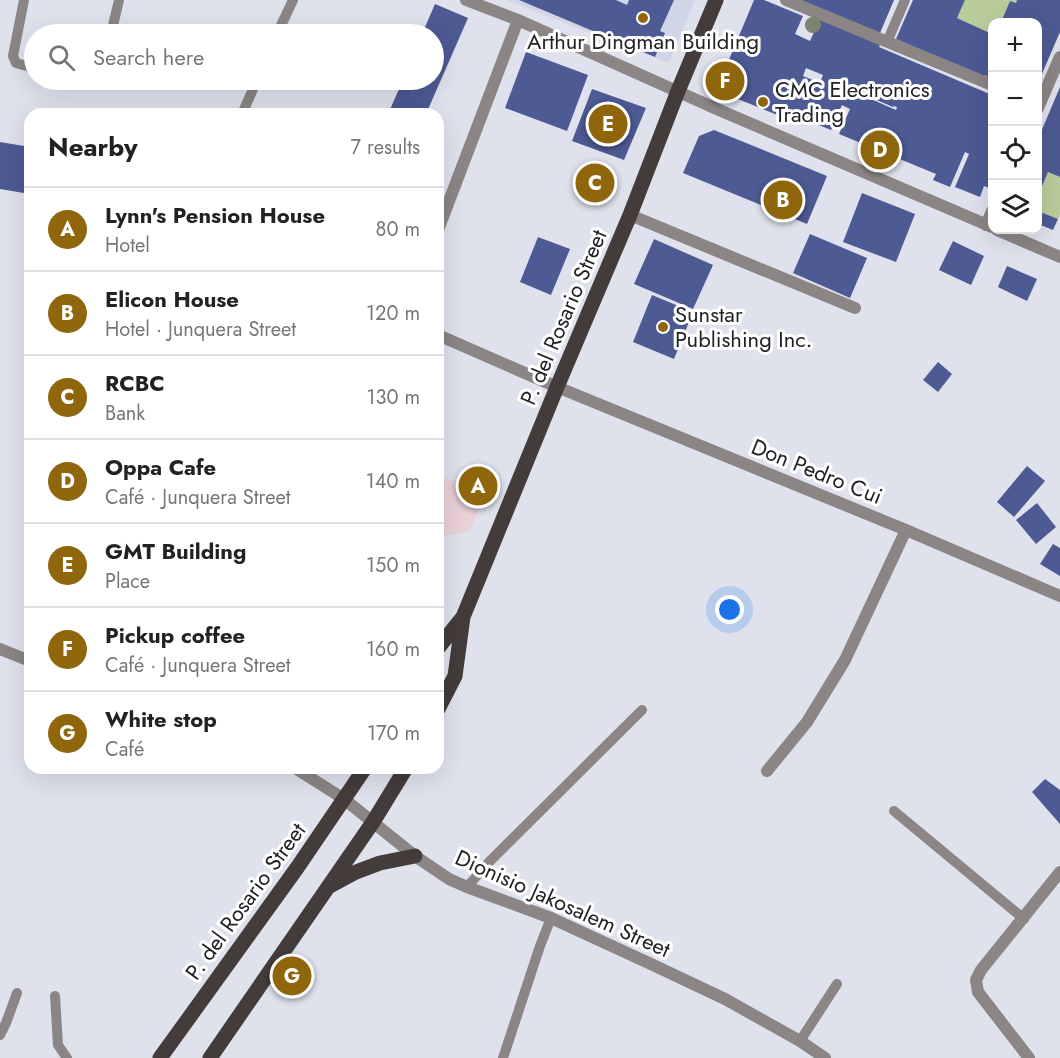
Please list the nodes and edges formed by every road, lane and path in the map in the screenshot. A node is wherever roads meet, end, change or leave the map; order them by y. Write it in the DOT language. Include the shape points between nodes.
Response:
graph roads {
  1 [pos="24,0"];
  2 [pos="119,0"];
  3 [pos="293,0"];
  4 [pos="466,0"];
  5 [pos="716,0"];
  6 [pos="786,0"];
  7 [pos="905,0"];
  8 [pos="518,20"];
  9 [pos="113,24"];
  10 [pos="282,24"];
  11 [pos="887,42"];
  12 [pos="1060,57"];
  13 [pos="24,65"];
  14 [pos="988,83"];
  15 [pos="253,90"];
  16 [pos="678,91"];
  17 [pos="1042,96"];
  18 [pos="245,108"];
  19 [pos="444,214"];
  20 [pos="630,215"];
  21 [pos="988,225"];
  22 [pos="1008,234"];
  23 [pos="1060,257"];
  24 [pos="855,308"];
  25 [pos="444,338"];
  26 [pos="557,387"];
  27 [pos="906,530"];
  28 [pos="1060,596"];
  29 [pos="463,617"];
  30 [pos="444,641"];
  31 [pos="0,649"];
  32 [pos="24,659"];
  33 [pos="444,697"];
  34 [pos="642,711"];
  35 [pos="768,771"];
  36 [pos="304,774"];
  37 [pos="361,774"];
  38 [pos="402,774"];
  39 [pos="344,799"];
  40 [pos="894,811"];
  41 [pos="373,822"];
  42 [pos="415,856"];
  43 [pos="1060,872"];
  44 [pos="467,887"];
  45 [pos="327,888"];
  46 [pos="551,918"];
  47 [pos="1024,919"];
  48 [pos="837,984"];
  49 [pos="17,993"];
  50 [pos="55,996"];
  51 [pos="0,1035"];
  52 [pos="800,1041"];
  53 [pos="68,1058"];
  54 [pos="160,1058"];
  55 [pos="210,1058"];
  56 [pos="502,1058"];
  57 [pos="825,1058"];
  58 [pos="1029,1058"];
  1 -- 13 [label="lane" via="13,56 16,63"];
  2 -- 9 [label="lane"];
  3 -- 10 [label="lane"];
  4 -- 8 [label="street"];
  5 -- 16 [label="main road, P. del Rosario Street"];
  6 -- 11 [label="street"];
  7 -- 11 [label="lane"];
  8 -- 16 [label="street"];
  8 -- 19 [label="street"];
  11 -- 14 [label="street"];
  12 -- 17 [label="street"];
  15 -- 18 [label="lane"];
  16 -- 20 [label="main road, P. del Rosario Street"];
  16 -- 21 [label="street"];
  20 -- 24 [label="street"];
  20 -- 26 [label="main road, P. del Rosario Street"];
  22 -- 23 [label="street"];
  25 -- 26 [label="street, Don Pedro Cui"];
  26 -- 27 [label="street, Don Pedro Cui"];
  26 -- 29 [label="main road, P. del Rosario Street"];
  27 -- 28 [label="street, Don Pedro Cui"];
  27 -- 35 [label="street" via="845,660 807,722"];
  29 -- 30 [label="main road, P. del Rosario Street"];
  29 -- 33 [label="main road, P. del Rosario Street" via="455,675"];
  31 -- 32 [label="street"];
  34 -- 44 [label="lane"];
  36 -- 39 [label="street, Dionisio Jakosalem Street"];
  37 -- 39 [label="main road, P. del Rosario Street"];
  38 -- 41 [label="main road"];
  39 -- 41 [label="street, Dionisio Jakosalem Street"];
  39 -- 54 [label="main road, P. del Rosario Street"];
  40 -- 47 [label="lane"];
  41 -- 42 [label="street, Dionisio Jakosalem Street"];
  41 -- 45 [label="main road"];
  42 -- 44 [label="street, Dionisio Jakosalem Street"];
  42 -- 45 [label="main road" via="380,863"];
  43 -- 47 [label="street"];
  44 -- 46 [label="street, Dionisio Jakosalem Street"];
  45 -- 55 [label="main road"];
  46 -- 52 [label="street, Dionisio Jakosalem Street" via="725,999"];
  46 -- 56 [label="lane"];
  47 -- 58 [label="street" via="976,980 978,992"];
  48 -- 52 [label="lane"];
  49 -- 51 [label="lane"];
  50 -- 53 [label="lane" via="58,1045"];
  52 -- 57 [label="street, Dionisio Jakosalem Street"];
}
